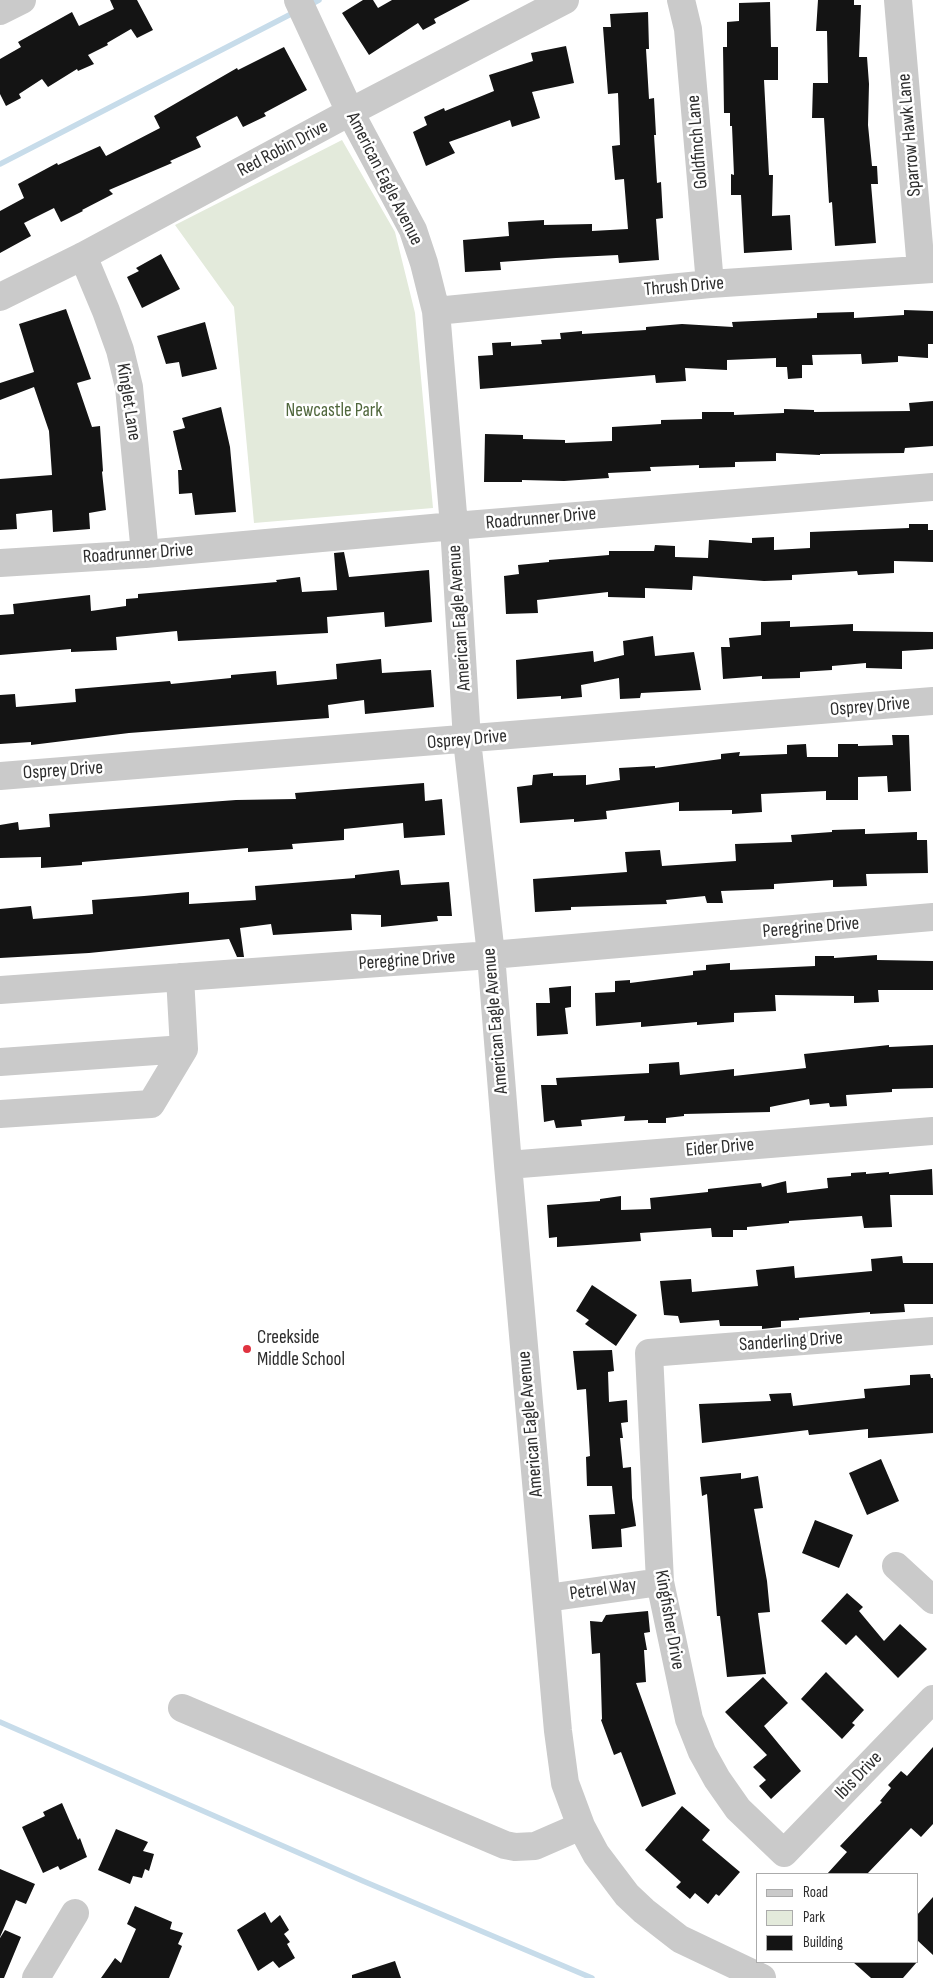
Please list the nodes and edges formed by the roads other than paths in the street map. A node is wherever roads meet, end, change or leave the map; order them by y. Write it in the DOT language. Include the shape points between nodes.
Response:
graph roads {
  1 [pos="22,0"];
  2 [pos="298,0"];
  3 [pos="565,0"];
  4 [pos="682,0"];
  5 [pos="898,0"];
  6 [pos="0,12"];
  7 [pos="350,112"];
  8 [pos="83,256"];
  9 [pos="927,269"];
  10 [pos="710,284"];
  11 [pos="0,297"];
  12 [pos="436,311"];
  13 [pos="933,487"];
  14 [pos="454,526"];
  15 [pos="145,554"];
  16 [pos="0,563"];
  17 [pos="933,701"];
  18 [pos="467,740"];
  19 [pos="0,776"];
  20 [pos="933,918"];
  21 [pos="491,955"];
  22 [pos="180,977"];
  23 [pos="0,990"];
  24 [pos="184,1049"];
  25 [pos="0,1062"];
  26 [pos="0,1114"];
  27 [pos="933,1131"];
  28 [pos="508,1165"];
  29 [pos="933,1331"];
  30 [pos="649,1353"];
  31 [pos="896,1566"];
  32 [pos="660,1582"];
  33 [pos="546,1598"];
  34 [pos="933,1600"];
  35 [pos="933,1699"];
  36 [pos="182,1708"];
  37 [pos="581,1826"];
  38 [pos="784,1853"];
  39 [pos="75,1913"];
  40 [pos="36,1978"];
  41 [pos="762,1978"];
  1 -- 6 [label="street"];
  2 -- 7 [label="street, American Eagle Avenue"];
  3 -- 7 [label="street, Red Robin Drive"];
  4 -- 10 [label="street, Goldfinch Lane" via="688,29"];
  5 -- 9 [label="street, Sparrow Hawk Lane"];
  7 -- 8 [label="street, Red Robin Drive"];
  7 -- 12 [label="street, American Eagle Avenue" via="413,230"];
  8 -- 11 [label="street, Red Robin Drive"];
  8 -- 15 [label="street, Kinglet Lane" via="117,342 129,387"];
  9 -- 10 [label="street, Thrush Drive"];
  10 -- 12 [label="street, Thrush Drive"];
  12 -- 14 [label="street, American Eagle Avenue"];
  13 -- 14 [label="street, Roadrunner Drive"];
  14 -- 15 [label="street, Roadrunner Drive"];
  14 -- 18 [label="street, American Eagle Avenue"];
  15 -- 16 [label="street, Roadrunner Drive"];
  17 -- 18 [label="street, Osprey Drive"];
  18 -- 19 [label="street, Osprey Drive"];
  18 -- 21 [label="street, American Eagle Avenue"];
  20 -- 21 [label="street, Peregrine Drive"];
  21 -- 22 [label="street, Peregrine Drive"];
  21 -- 28 [label="street, American Eagle Avenue"];
  22 -- 23 [label="street, Peregrine Drive"];
  22 -- 24 [label="street"];
  24 -- 25 [label="street"];
  24 -- 26 [label="street" via="151,1104"];
  27 -- 28 [label="street, Eider Drive"];
  28 -- 33 [label="street, American Eagle Avenue"];
  29 -- 30 [label="street, Sanderling Drive"];
  30 -- 32 [label="street, Kingfisher Drive"];
  31 -- 34 [label="street"];
  32 -- 33 [label="street, Petrel Way"];
  32 -- 38 [label="street, Kingfisher Drive" via="689,1719 702,1752 717,1780 738,1808"];
  33 -- 37 [label="street, American Eagle Avenue" via="560,1757 565,1783"];
  35 -- 38 [label="street, Ibis Drive"];
  36 -- 37 [label="street" via="515,1847 535,1846"];
  37 -- 41 [label="street, American Eagle Avenue" via="611,1875 644,1911 680,1939"];
  39 -- 40 [label="street"];
}
